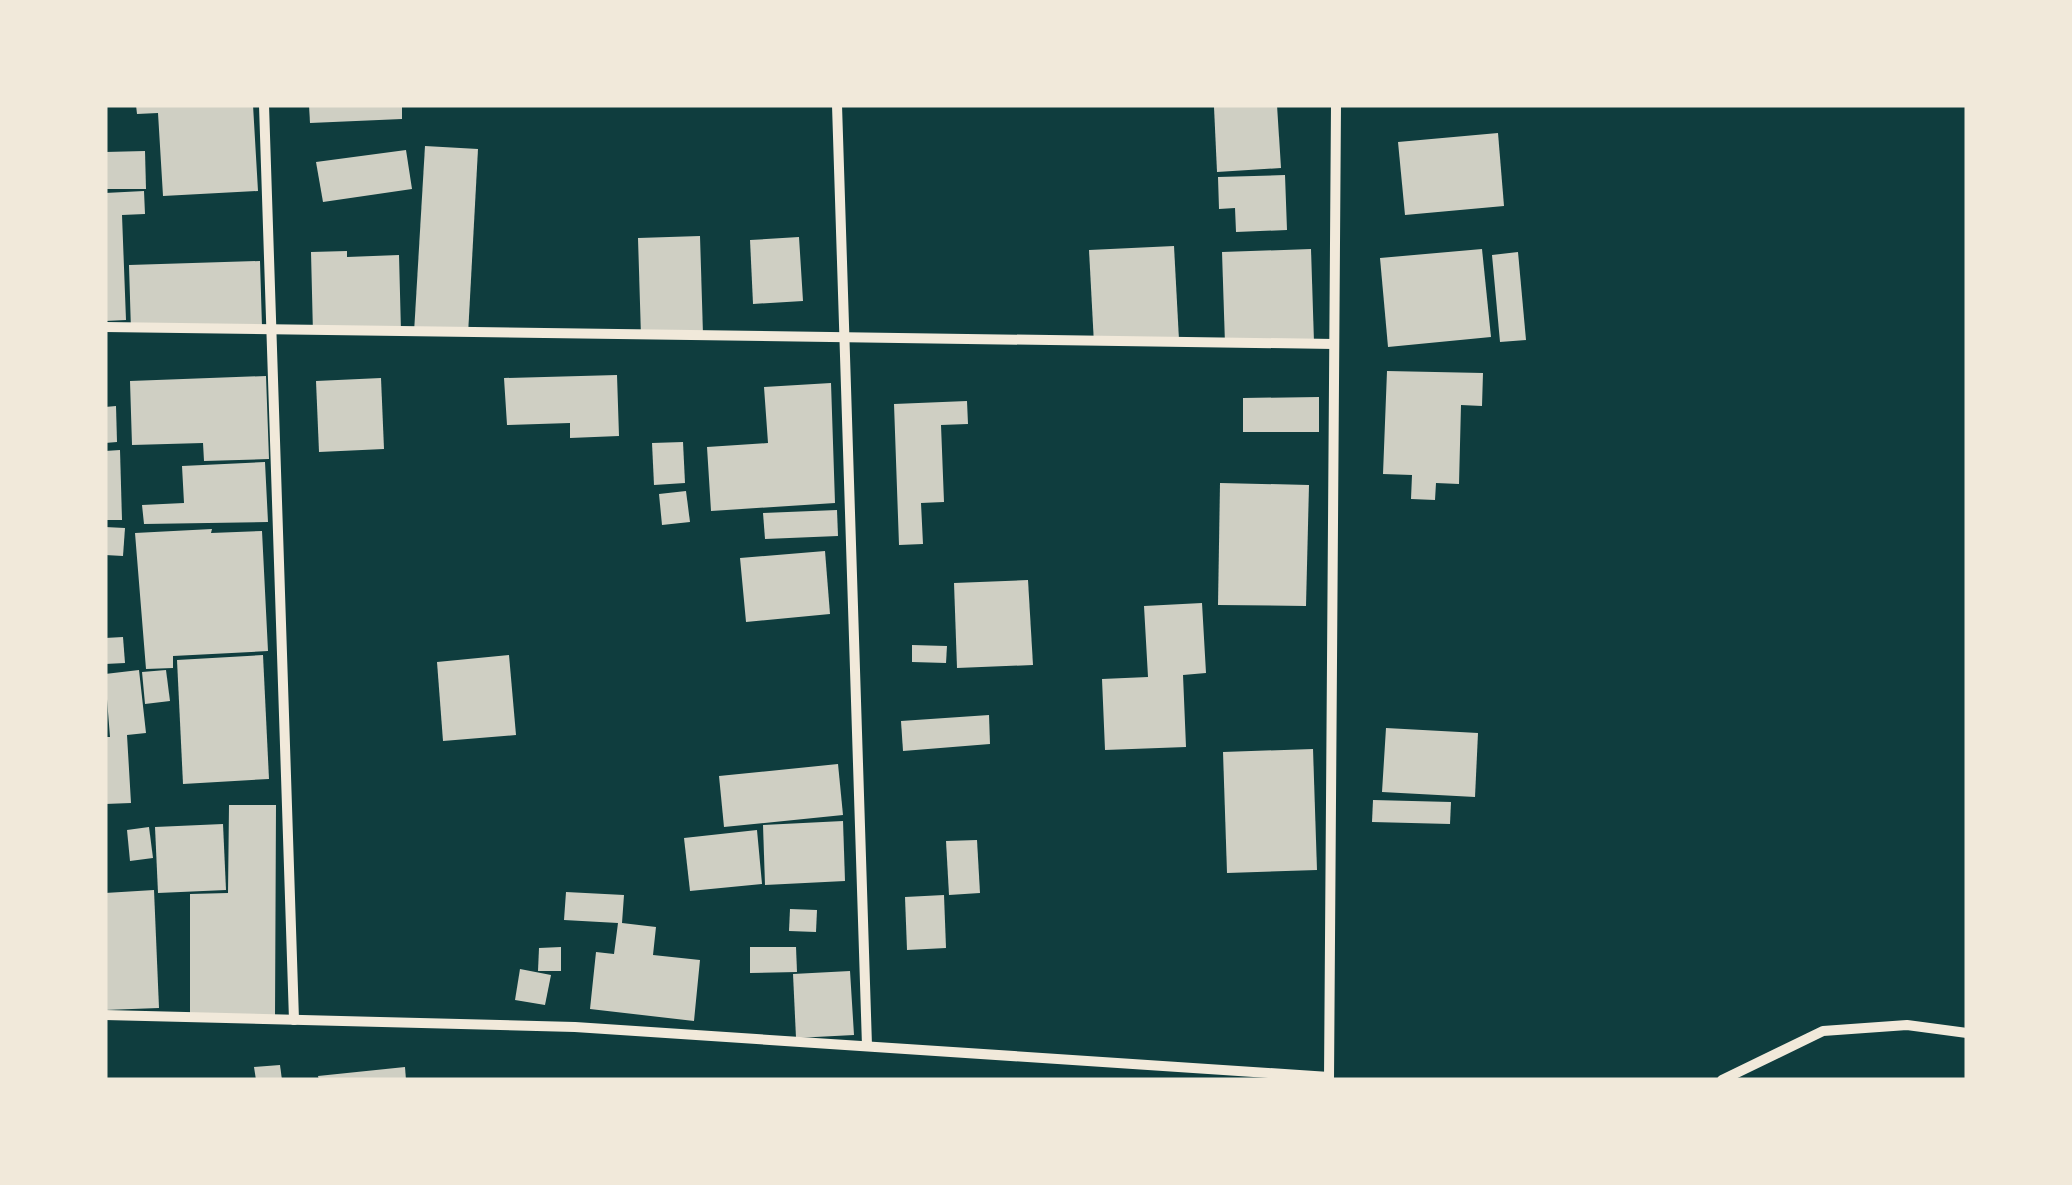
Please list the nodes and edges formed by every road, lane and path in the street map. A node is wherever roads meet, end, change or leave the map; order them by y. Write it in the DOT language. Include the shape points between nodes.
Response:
graph roads {
  1 [pos="264,105"];
  2 [pos="837,105"];
  3 [pos="1336,105"];
  4 [pos="105,327"];
  5 [pos="271,329"];
  6 [pos="844,338"];
  7 [pos="1334,344"];
  8 [pos="105,1015"];
  9 [pos="294,1020"];
  10 [pos="1967,1034"];
  11 [pos="867,1046"];
  12 [pos="1329,1078"];
  13 [pos="1722,1080"];
  1 -- 5 [label="street"];
  2 -- 6 [label="street"];
  3 -- 7 [label="street"];
  4 -- 5 [label="street"];
  5 -- 6 [label="street"];
  5 -- 9 [label="street"];
  6 -- 7 [label="street"];
  6 -- 11 [label="street"];
  7 -- 12 [label="street"];
  8 -- 9 [label="street"];
  9 -- 11 [label="street" via="574,1027"];
  10 -- 13 [label="street" via="1907,1025 1823,1030"];
  11 -- 12 [label="street"];
}
